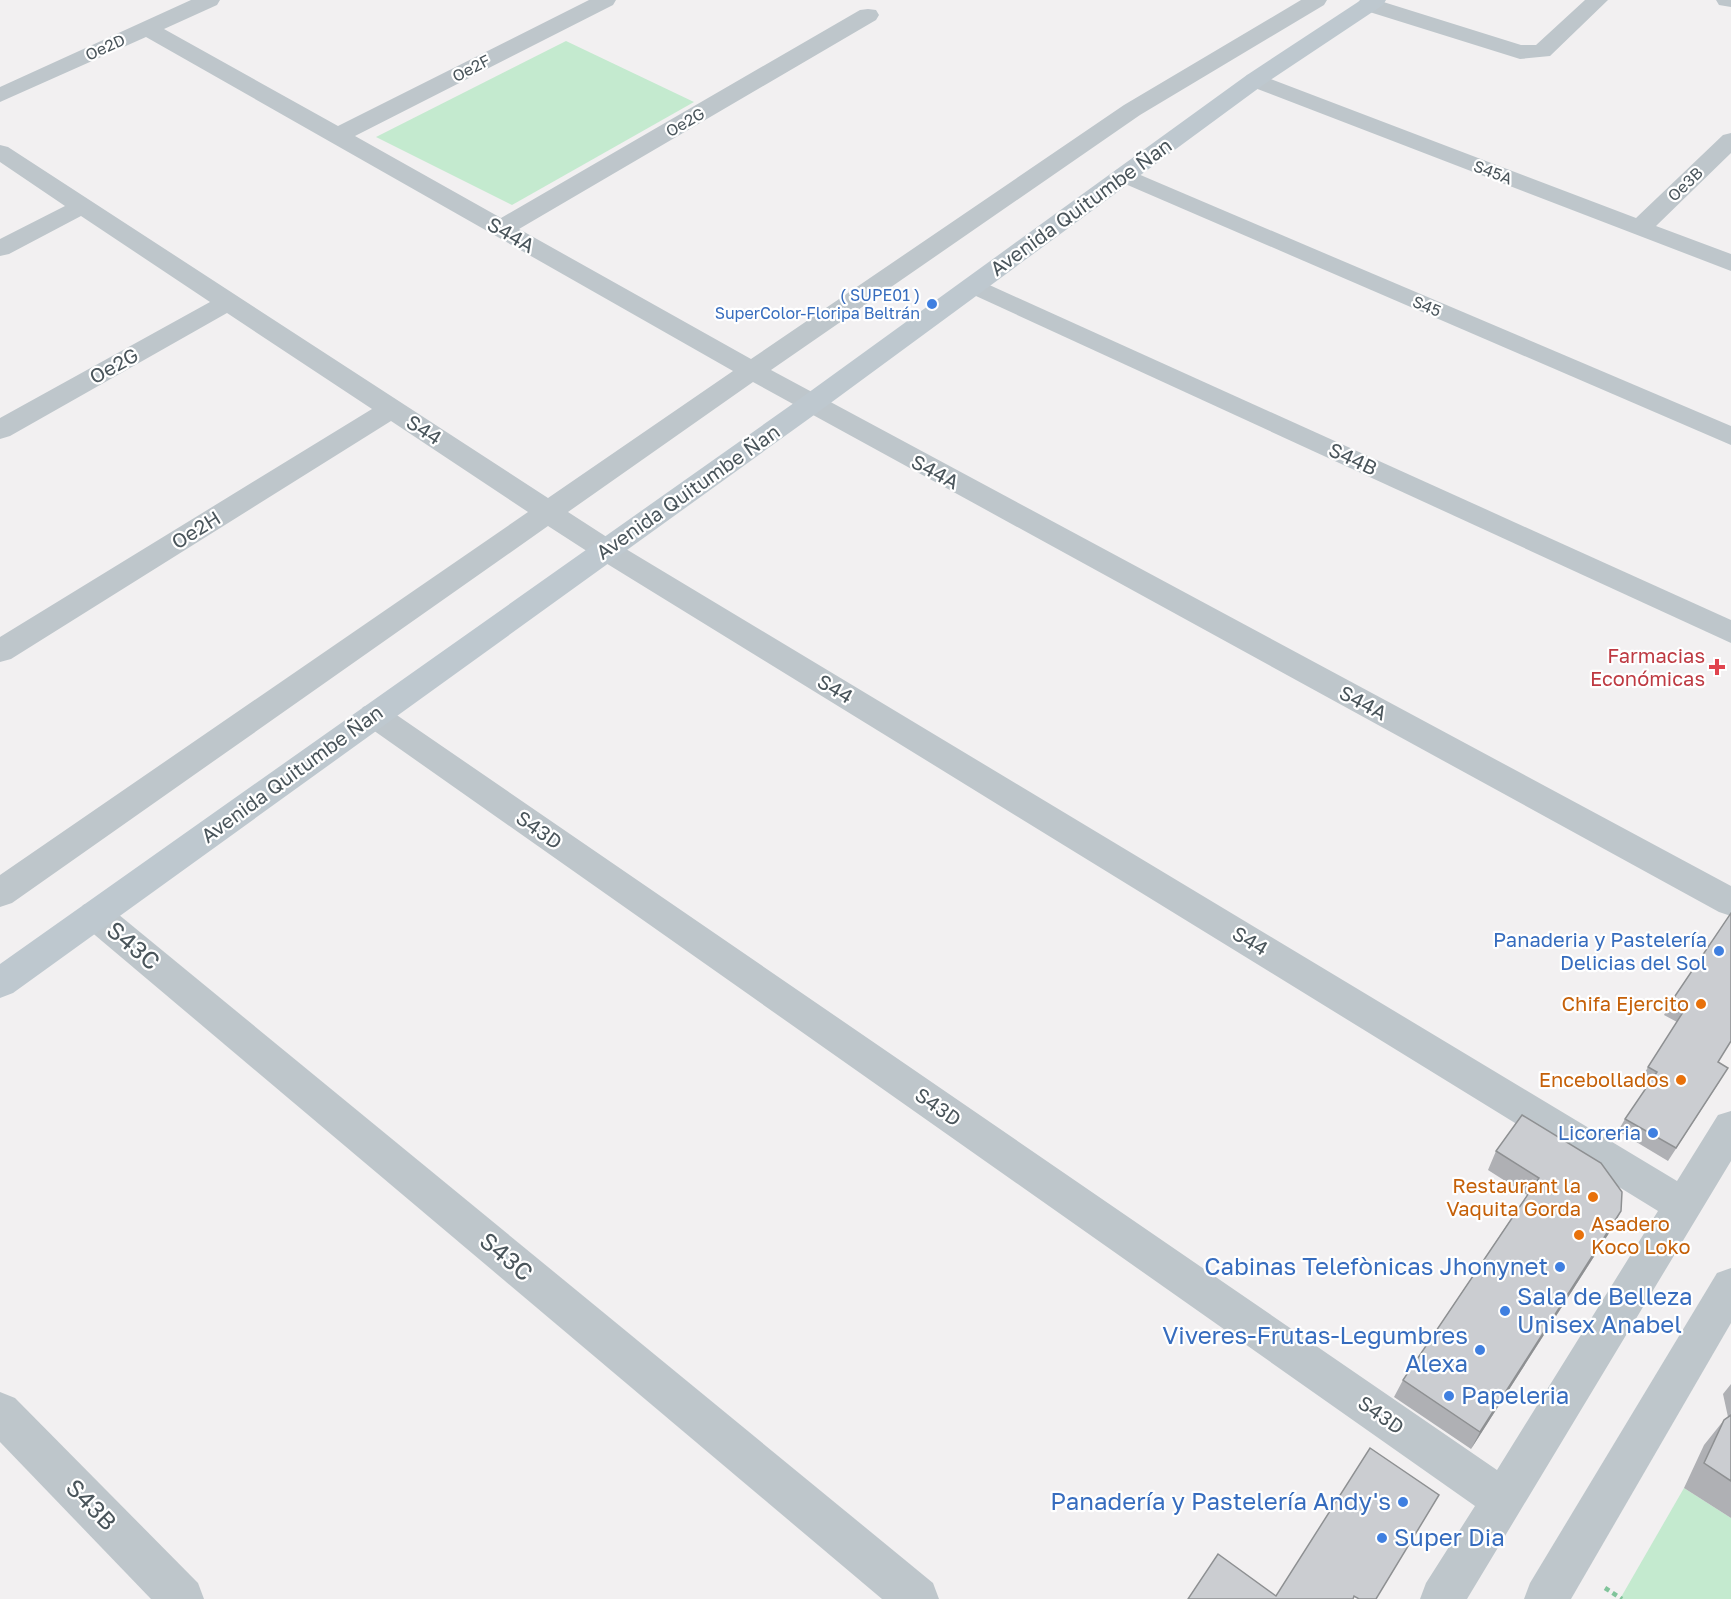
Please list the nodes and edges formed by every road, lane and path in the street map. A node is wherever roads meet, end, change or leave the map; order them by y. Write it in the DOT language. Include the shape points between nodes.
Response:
graph roads {
  1 [pos="210,0"];
  2 [pos="605,0"];
  3 [pos="1316,0"];
  4 [pos="1597,0"];
  5 [pos="1727,0"];
  6 [pos="1731,1"];
  7 [pos="1371,2"];
  8 [pos="868,15"];
  9 [pos="147,28"];
  10 [pos="1255,80"];
  11 [pos="0,95"];
  12 [pos="337,136"];
  13 [pos="1731,140"];
  14 [pos="0,152"];
  15 [pos="1124,175"];
  16 [pos="83,206"];
  17 [pos="1640,228"];
  18 [pos="501,229"];
  19 [pos="0,249"];
  20 [pos="1731,263"];
  21 [pos="974,285"];
  22 [pos="228,302"];
  23 [pos="751,371"];
  24 [pos="811,404"];
  25 [pos="391,409"];
  26 [pos="0,430"];
  27 [pos="1731,436"];
  28 [pos="550,513"];
  29 [pos="606,550"];
  30 [pos="1731,632"];
  31 [pos="0,651"];
  32 [pos="374,715"];
  33 [pos="0,893"];
  34 [pos="1731,902"];
  35 [pos="95,915"];
  36 [pos="0,983"];
  37 [pos="1731,1126"];
  38 [pos="1683,1205"];
  39 [pos="1731,1287"];
  40 [pos="0,1412"];
  41 [pos="1502,1499"];
  42 [pos="182,1599"];
  43 [pos="917,1599"];
  44 [pos="1442,1599"];
  45 [pos="1546,1599"];
  1 -- 9 [label="street, Oe2D"];
  2 -- 12 [label="street, Oe2F"];
  3 -- 23 [label="street" via="1132,110"];
  4 -- 7 [label="street" via="1542,51 1534,53 1520,52"];
  5 -- 6 [label="street"];
  7 -- 10 [label="street, Avenida Quitumbe Ñan"];
  8 -- 18 [label="street, Oe2G"];
  9 -- 11 [label="street, Oe2D"];
  9 -- 12 [label="street, S44A"];
  10 -- 15 [label="street, Avenida Quitumbe Ñan"];
  10 -- 17 [label="street, S45A"];
  12 -- 18 [label="street, S44A"];
  13 -- 17 [label="street, Oe3B"];
  14 -- 16 [label="street, S44"];
  15 -- 21 [label="street, Avenida Quitumbe Ñan"];
  15 -- 27 [label="street, S45"];
  16 -- 19 [label="street"];
  16 -- 22 [label="street, S44"];
  17 -- 20 [label="street, S45A"];
  18 -- 23 [label="street, S44A"];
  21 -- 24 [label="street, Avenida Quitumbe Ñan"];
  21 -- 30 [label="street, S44B"];
  22 -- 25 [label="street, S44"];
  22 -- 26 [label="street, Oe2G"];
  23 -- 24 [label="street, S44A"];
  23 -- 28 [label="street"];
  24 -- 29 [label="street, Avenida Quitumbe Ñan"];
  24 -- 34 [label="street, S44A"];
  25 -- 28 [label="street, S44"];
  25 -- 31 [label="street, Oe2H"];
  28 -- 29 [label="street, S44"];
  28 -- 33 [label="street"];
  29 -- 32 [label="street, Avenida Quitumbe Ñan"];
  29 -- 38 [label="street, S44"];
  32 -- 35 [label="street, Avenida Quitumbe Ñan"];
  32 -- 41 [label="street, S43D"];
  35 -- 36 [label="street, Avenida Quitumbe Ñan"];
  35 -- 43 [label="street, S43C"];
  37 -- 38 [label="street"];
  38 -- 41 [label="street"];
  39 -- 45 [label="street"];
  40 -- 42 [label="street, S43B"];
  41 -- 44 [label="street"];
}
